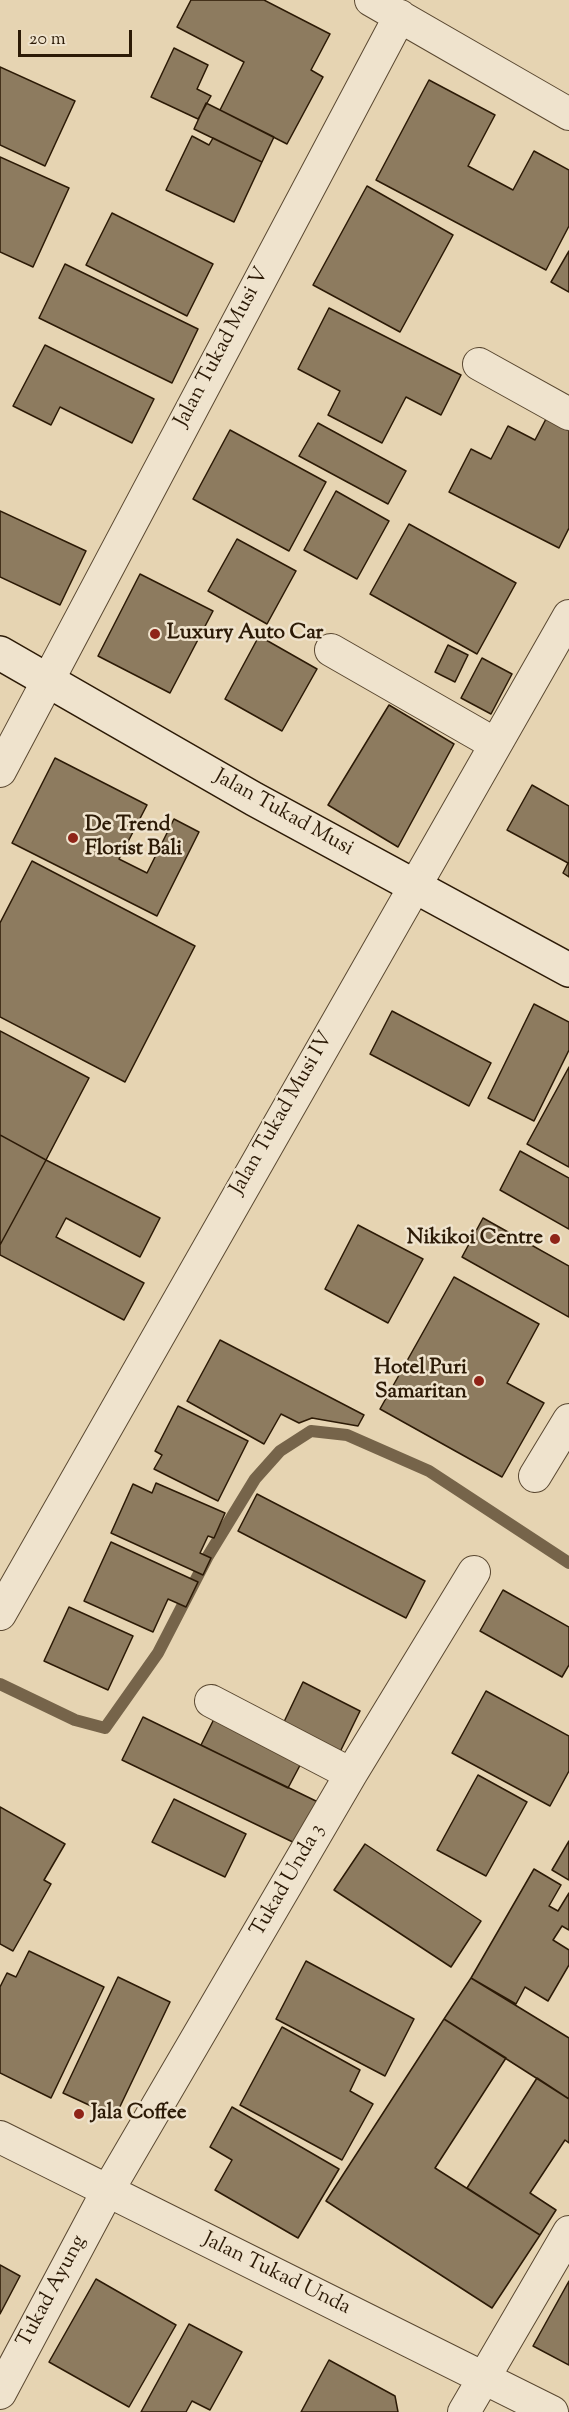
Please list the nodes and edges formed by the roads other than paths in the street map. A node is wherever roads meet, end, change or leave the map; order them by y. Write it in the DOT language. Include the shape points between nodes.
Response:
graph roads {
  1 [pos="371,0"];
  2 [pos="400,16"];
  3 [pos="569,114"];
  4 [pos="479,364"];
  5 [pos="569,414"];
  6 [pos="569,616"];
  7 [pos="331,650"];
  8 [pos="0,653"];
  9 [pos="47,679"];
  10 [pos="495,744"];
  11 [pos="0,771"];
  12 [pos="413,886"];
  13 [pos="569,970"];
  14 [pos="569,1420"];
  15 [pos="535,1476"];
  16 [pos="474,1572"];
  17 [pos="0,1614"];
  18 [pos="211,1701"];
  19 [pos="351,1774"];
  20 [pos="0,2138"];
  21 [pos="107,2192"];
  22 [pos="569,2232"];
  23 [pos="484,2377"];
  24 [pos="0,2393"];
  25 [pos="464,2412"];
  26 [pos="552,2412"];
  1 -- 2 [label="street"];
  2 -- 3 [label="street"];
  2 -- 9 [label="street, Jalan Tukad Musi V"];
  4 -- 5 [label="street"];
  6 -- 10 [label="street, Jalan Tukad Musi IV"];
  7 -- 10 [label="street"];
  8 -- 9 [label="street, Jalan Tukad Musi"];
  9 -- 11 [label="street, Jalan Tukad Musi V"];
  9 -- 12 [label="street, Jalan Tukad Musi"];
  10 -- 12 [label="street, Jalan Tukad Musi IV"];
  12 -- 13 [label="street, Jalan Tukad Musi"];
  12 -- 17 [label="street, Jalan Tukad Musi IV"];
  14 -- 15 [label="street"];
  16 -- 19 [label="street, Tukad Unda 3"];
  18 -- 19 [label="street"];
  19 -- 21 [label="street, Tukad Unda 3"];
  20 -- 21 [label="street, Jalan Tukad Unda"];
  21 -- 23 [label="street, Jalan Tukad Unda"];
  21 -- 24 [label="street, Tukad Ayung"];
  22 -- 23 [label="street"];
  23 -- 25 [label="street"];
  23 -- 26 [label="street, Jalan Tukad Unda"];
}
